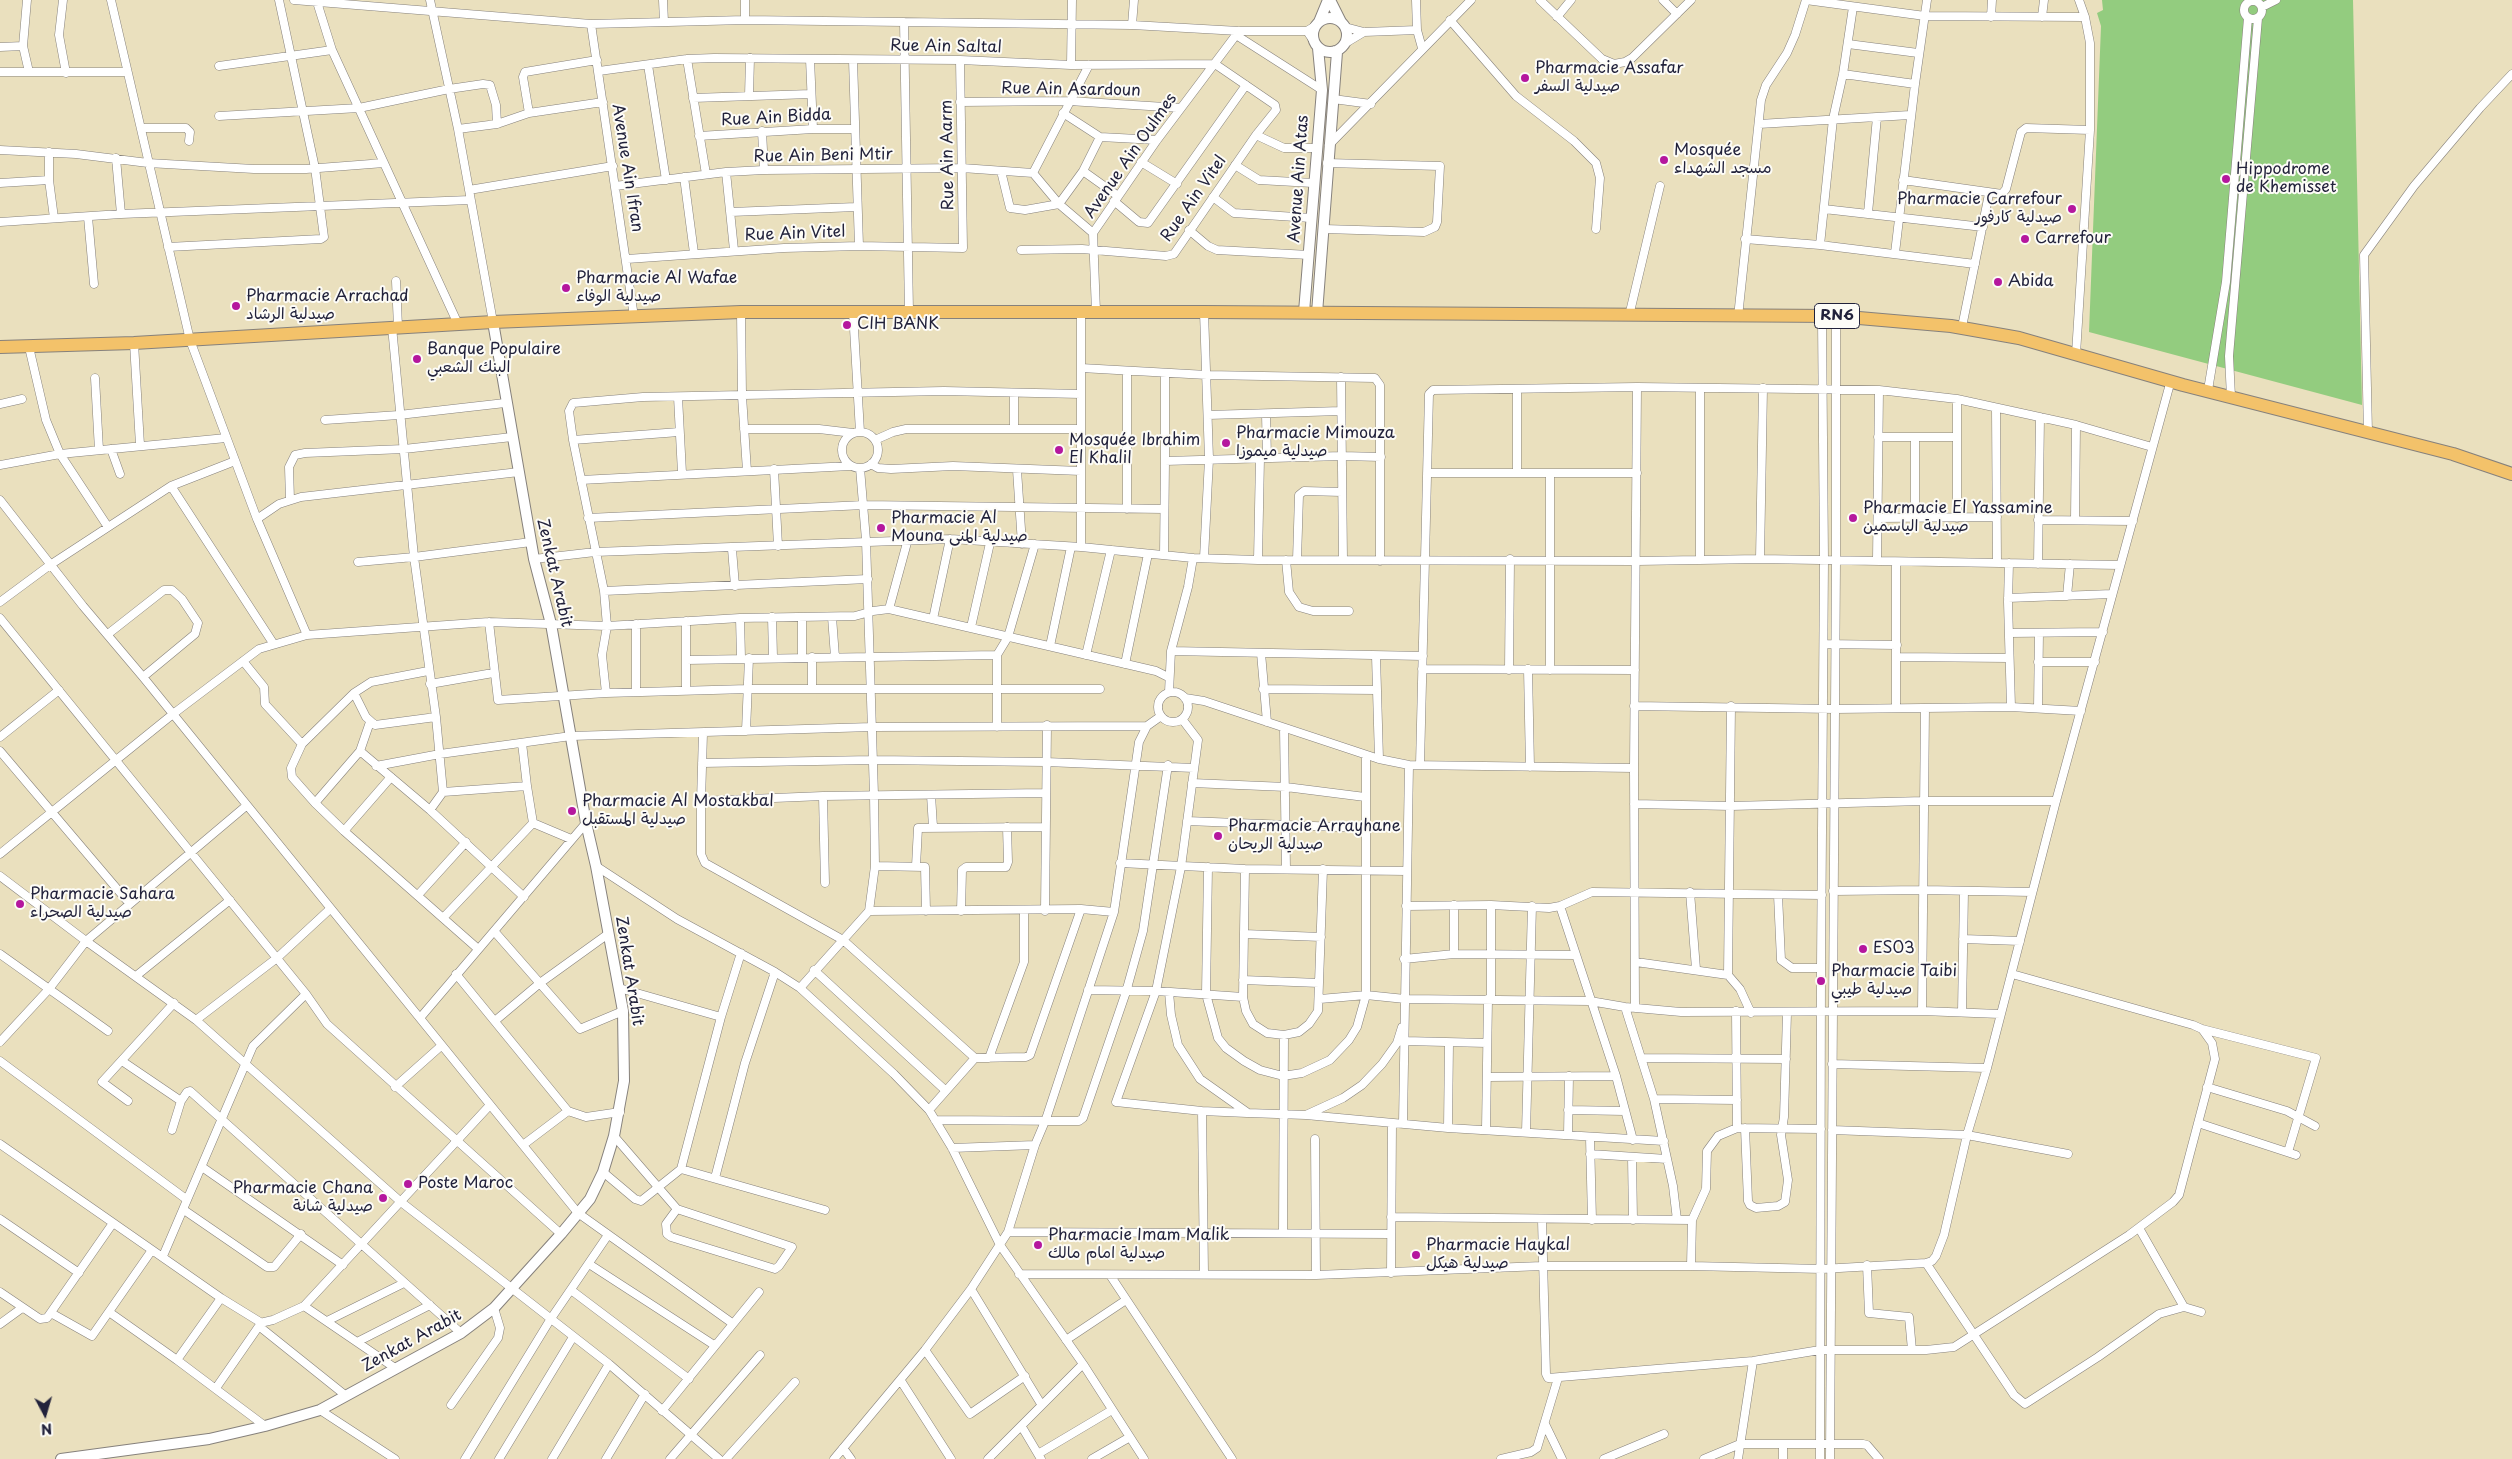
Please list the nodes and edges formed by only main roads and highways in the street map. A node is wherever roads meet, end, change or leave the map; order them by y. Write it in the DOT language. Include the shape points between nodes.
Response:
graph roads {
  1 [pos="0,347"];
  2 [pos="2512,474"];
  1 -- 2 [label="main road, RN6" via="741,312 1836,316 1962,327 2019,338 2368,434 2453,454"];
}
